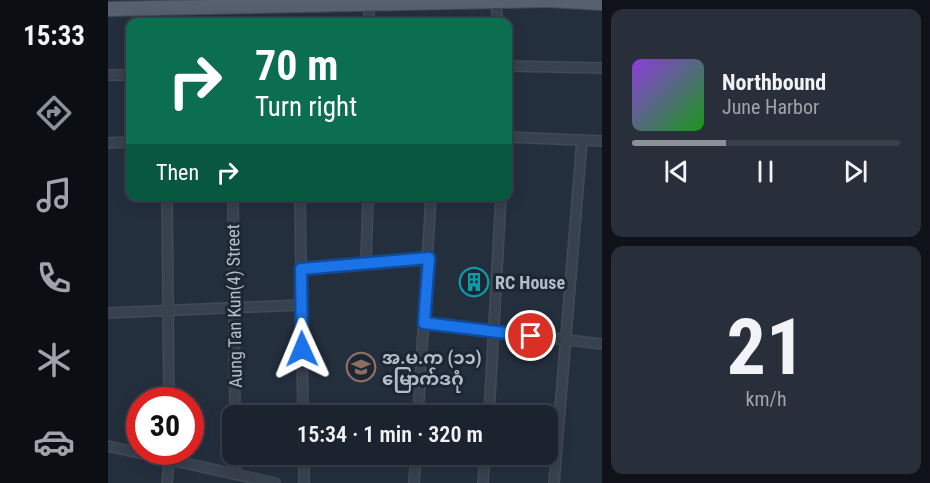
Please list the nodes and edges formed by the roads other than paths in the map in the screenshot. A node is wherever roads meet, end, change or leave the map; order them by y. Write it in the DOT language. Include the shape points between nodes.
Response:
graph roads {
  1 [pos="495,0"];
  2 [pos="548,0"];
  3 [pos="281,3"];
  4 [pos="602,3"];
  5 [pos="369,4"];
  6 [pos="156,5"];
  7 [pos="108,9"];
  8 [pos="369,18"];
  9 [pos="497,18"];
  10 [pos="512,66"];
  11 [pos="602,68"];
  12 [pos="108,75"];
  13 [pos="126,75"];
  14 [pos="512,137"];
  15 [pos="582,140"];
  16 [pos="602,141"];
  17 [pos="126,142"];
  18 [pos="108,143"];
  19 [pos="167,201"];
  20 [pos="233,201"];
  21 [pos="300,201"];
  22 [pos="368,201"];
  23 [pos="432,201"];
  24 [pos="501,201"];
  25 [pos="429,258"];
  26 [pos="366,262"];
  27 [pos="301,269"];
  28 [pos="301,304"];
  29 [pos="235,307"];
  30 [pos="168,310"];
  31 [pos="108,313"];
  32 [pos="424,323"];
  33 [pos="495,331"];
  34 [pos="567,340"];
  35 [pos="602,344"];
  36 [pos="169,387"];
  37 [pos="235,405"];
  38 [pos="303,405"];
  39 [pos="419,405"];
  40 [pos="490,405"];
  41 [pos="108,446"];
  42 [pos="126,449"];
  43 [pos="169,465"];
  44 [pos="204,465"];
  45 [pos="236,465"];
  46 [pos="304,465"];
  47 [pos="415,465"];
  48 [pos="484,465"];
  49 [pos="236,474"];
  50 [pos="167,483"];
  51 [pos="275,483"];
  52 [pos="304,483"];
  53 [pos="414,483"];
  54 [pos="483,483"];
  55 [pos="554,483"];
  1 -- 2 [label="main road"];
  1 -- 5 [label="main road"];
  1 -- 9 [label="street"];
  2 -- 4 [label="main road"];
  3 -- 5 [label="main road"];
  3 -- 6 [label="main road"];
  5 -- 8 [label="street"];
  6 -- 7 [label="main road"];
  10 -- 11 [label="street"];
  12 -- 13 [label="street"];
  14 -- 15 [label="street"];
  15 -- 16 [label="street"];
  15 -- 34 [label="street"];
  17 -- 18 [label="street"];
  19 -- 30 [label="street"];
  20 -- 29 [label="street, Aung Tan Kun(4) Street"];
  21 -- 27 [label="street"];
  22 -- 26 [label="street"];
  23 -- 25 [label="street"];
  24 -- 33 [label="street"];
  25 -- 26 [label="street"];
  25 -- 32 [label="street"];
  26 -- 27 [label="street"];
  27 -- 28 [label="street"];
  28 -- 29 [label="street"];
  28 -- 38 [label="street"];
  29 -- 30 [label="street"];
  29 -- 37 [label="street, Aung Tan Kun(4) Street"];
  30 -- 31 [label="street"];
  30 -- 36 [label="street"];
  32 -- 33 [label="street"];
  32 -- 39 [label="street"];
  33 -- 34 [label="street"];
  33 -- 40 [label="street"];
  34 -- 35 [label="street"];
  34 -- 55 [label="street"];
  41 -- 42 [label="street"];
  43 -- 50 [label="street"];
  44 -- 49 [label="street"];
  45 -- 49 [label="street"];
  46 -- 52 [label="street"];
  47 -- 53 [label="street"];
  48 -- 54 [label="street"];
  49 -- 51 [label="street"];
}
